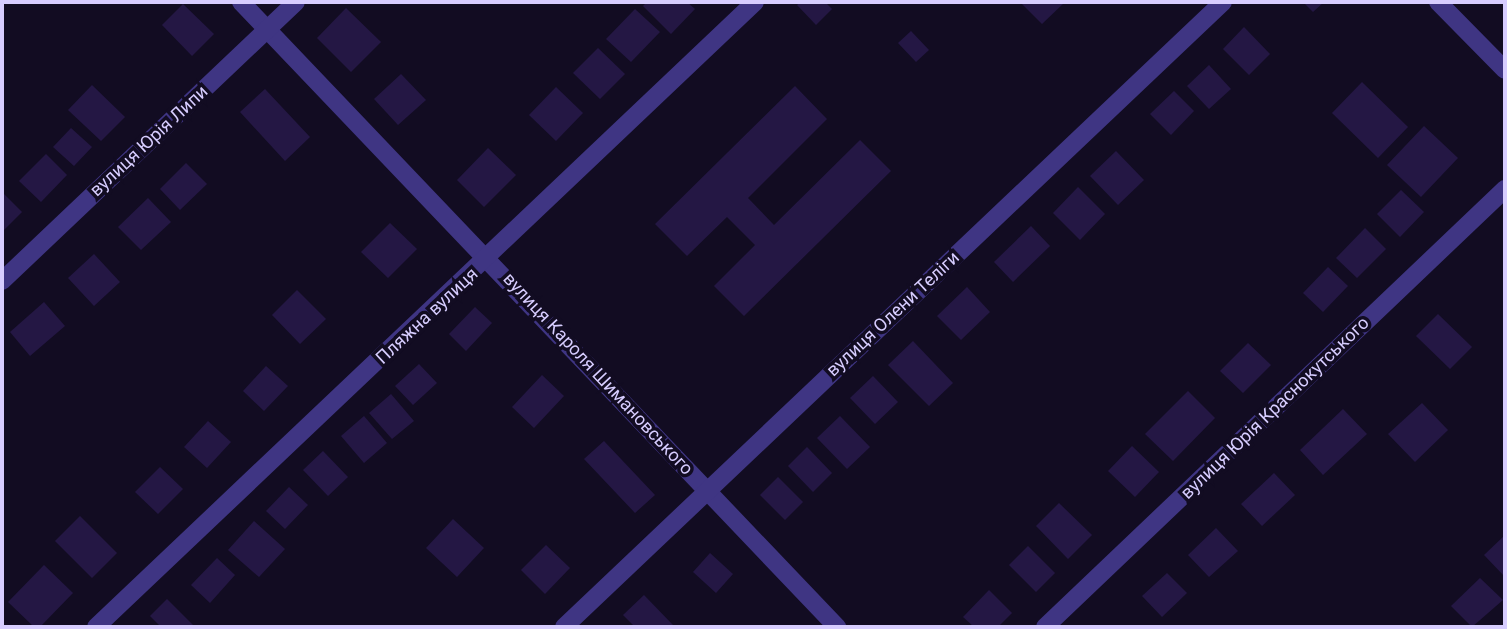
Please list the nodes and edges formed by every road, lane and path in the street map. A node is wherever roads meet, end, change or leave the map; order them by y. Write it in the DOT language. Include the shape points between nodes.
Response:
graph roads {
  1 [pos="241,2"];
  2 [pos="296,2"];
  3 [pos="755,2"];
  4 [pos="1223,2"];
  5 [pos="1438,2"];
  6 [pos="267,29"];
  7 [pos="1505,70"];
  8 [pos="1505,189"];
  9 [pos="489,258"];
  10 [pos="2,281"];
  11 [pos="706,490"];
  12 [pos="96,627"];
  13 [pos="564,627"];
  14 [pos="837,627"];
  15 [pos="1045,627"];
  1 -- 6 [label="street, вулиця Кароля Шимановського"];
  2 -- 6 [label="street, вулиця Юрія Липи"];
  3 -- 9 [label="street, Пляжна вулиця"];
  4 -- 11 [label="street, вулиця Олени Теліги"];
  5 -- 7 [label="street"];
  6 -- 9 [label="street, вулиця Кароля Шимановського"];
  6 -- 10 [label="street, вулиця Юрія Липи"];
  8 -- 15 [label="street, вулиця Юрія Краснокутського"];
  9 -- 11 [label="street, вулиця Кароля Шимановського"];
  9 -- 12 [label="street, Пляжна вулиця"];
  11 -- 13 [label="street, вулиця Олени Теліги"];
  11 -- 14 [label="street, вулиця Кароля Шимановського"];
}
